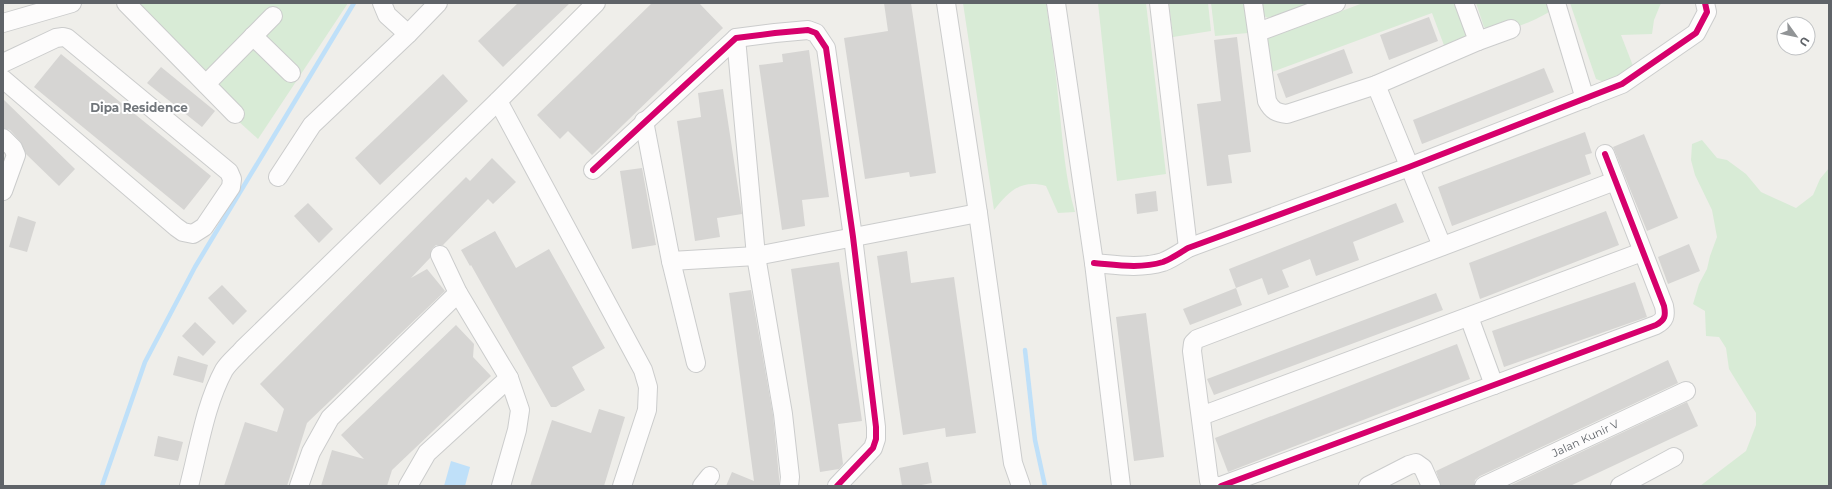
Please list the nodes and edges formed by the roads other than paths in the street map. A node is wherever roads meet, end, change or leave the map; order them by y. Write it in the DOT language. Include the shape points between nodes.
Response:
graph roads {
  1 [pos="72,3"];
  2 [pos="126,3"];
  3 [pos="382,3"];
  4 [pos="438,3"];
  5 [pos="596,3"];
  6 [pos="946,3"];
  7 [pos="1056,3"];
  8 [pos="1159,3"];
  9 [pos="1253,3"];
  10 [pos="1336,3"];
  11 [pos="1464,3"];
  12 [pos="1556,3"];
  13 [pos="1705,3"];
  14 [pos="273,16"];
  15 [pos="3,23"];
  16 [pos="1511,30"];
  17 [pos="1258,32"];
  18 [pos="408,34"];
  19 [pos="253,36"];
  20 [pos="736,38"];
  21 [pos="1478,41"];
  22 [pos="3,63"];
  23 [pos="291,73"];
  24 [pos="3,79"];
  25 [pos="206,84"];
  26 [pos="1376,85"];
  27 [pos="1585,99"];
  28 [pos="498,101"];
  29 [pos="235,114"];
  30 [pos="644,121"];
  31 [pos="3,138"];
  32 [pos="1604,154"];
  33 [pos="1409,167"];
  34 [pos="592,170"];
  35 [pos="278,177"];
  36 [pos="1615,181"];
  37 [pos="3,191"];
  38 [pos="978,213"];
  39 [pos="853,237"];
  40 [pos="1442,246"];
  41 [pos="1188,248"];
  42 [pos="1642,252"];
  43 [pos="440,255"];
  44 [pos="756,256"];
  45 [pos="671,261"];
  46 [pos="1094,262"];
  47 [pos="458,293"];
  48 [pos="1469,316"];
  49 [pos="696,362"];
  50 [pos="509,378"];
  51 [pos="1494,385"];
  52 [pos="1686,391"];
  53 [pos="1201,416"];
  54 [pos="1674,457"];
  55 [pos="1013,463"];
  56 [pos="189,486"];
  57 [pos="299,486"];
  58 [pos="408,486"];
  59 [pos="501,486"];
  60 [pos="622,486"];
  61 [pos="789,486"];
  62 [pos="837,486"];
  63 [pos="1008,486"];
  64 [pos="1022,486"];
  65 [pos="1121,486"];
  66 [pos="1215,486"];
  67 [pos="1221,486"];
  68 [pos="1368,486"];
  69 [pos="1431,486"];
  70 [pos="1484,486"];
  71 [pos="1620,486"];
  1 -- 15 [label="street"];
  2 -- 25 [label="street"];
  3 -- 18 [label="street" via="387,15"];
  4 -- 18 [label="street"];
  5 -- 28 [label="street"];
  6 -- 38 [label="street"];
  7 -- 46 [label="street"];
  8 -- 41 [label="street"];
  9 -- 17 [label="street"];
  10 -- 17 [label="street"];
  11 -- 21 [label="street"];
  12 -- 27 [label="street"];
  13 -- 27 [label="street" via="1707,12 1696,33 1622,84"];
  14 -- 19 [label="street"];
  16 -- 21 [label="street"];
  17 -- 26 [label="street" via="1267,101 1278,113 1287,114"];
  18 -- 35 [label="street" via="312,125"];
  19 -- 23 [label="street"];
  19 -- 25 [label="street"];
  20 -- 30 [label="street"];
  20 -- 39 [label="street" via="808,30 816,33 821,39 826,48"];
  20 -- 44 [label="street"];
  21 -- 26 [label="street"];
  22 -- 24 [label="street" via="56,38 67,38 229,172 232,179 231,187 204,227 193,234 183,232"];
  25 -- 29 [label="street"];
  26 -- 33 [label="street"];
  27 -- 33 [label="street"];
  28 -- 56 [label="street" via="225,368 204,424"];
  28 -- 60 [label="street" via="643,370 648,386 647,410"];
  30 -- 34 [label="street"];
  30 -- 45 [label="street"];
  31 -- 37 [label="street" via="16,155"];
  32 -- 36 [label="street"];
  33 -- 40 [label="street"];
  33 -- 41 [label="street"];
  36 -- 40 [label="street"];
  36 -- 42 [label="street"];
  38 -- 39 [label="street"];
  38 -- 55 [label="street"];
  39 -- 44 [label="street"];
  39 -- 62 [label="street" via="876,439 873,448"];
  40 -- 53 [label="street" via="1197,339 1193,343 1192,351"];
  41 -- 46 [label="street" via="1164,261 1150,265"];
  42 -- 48 [label="street"];
  42 -- 51 [label="street" via="1664,306 1666,315 1663,321"];
  43 -- 47 [label="street"];
  44 -- 45 [label="street"];
  44 -- 61 [label="street" via="783,414"];
  45 -- 49 [label="street"];
  46 -- 65 [label="street"];
  47 -- 50 [label="street"];
  47 -- 57 [label="street" via="330,418 311,452"];
  48 -- 51 [label="street"];
  48 -- 53 [label="street"];
  50 -- 58 [label="street" via="427,453"];
  50 -- 59 [label="street" via="520,410"];
  51 -- 67 [label="street"];
  52 -- 70 [label="street, Jalan Kunir V"];
  53 -- 66 [label="street" via="1209,481"];
  54 -- 71 [label="street"];
  55 -- 63 [label="street"];
  55 -- 64 [label="street"];
  68 -- 69 [label="street" via="1416,463 1423,468"];
}
